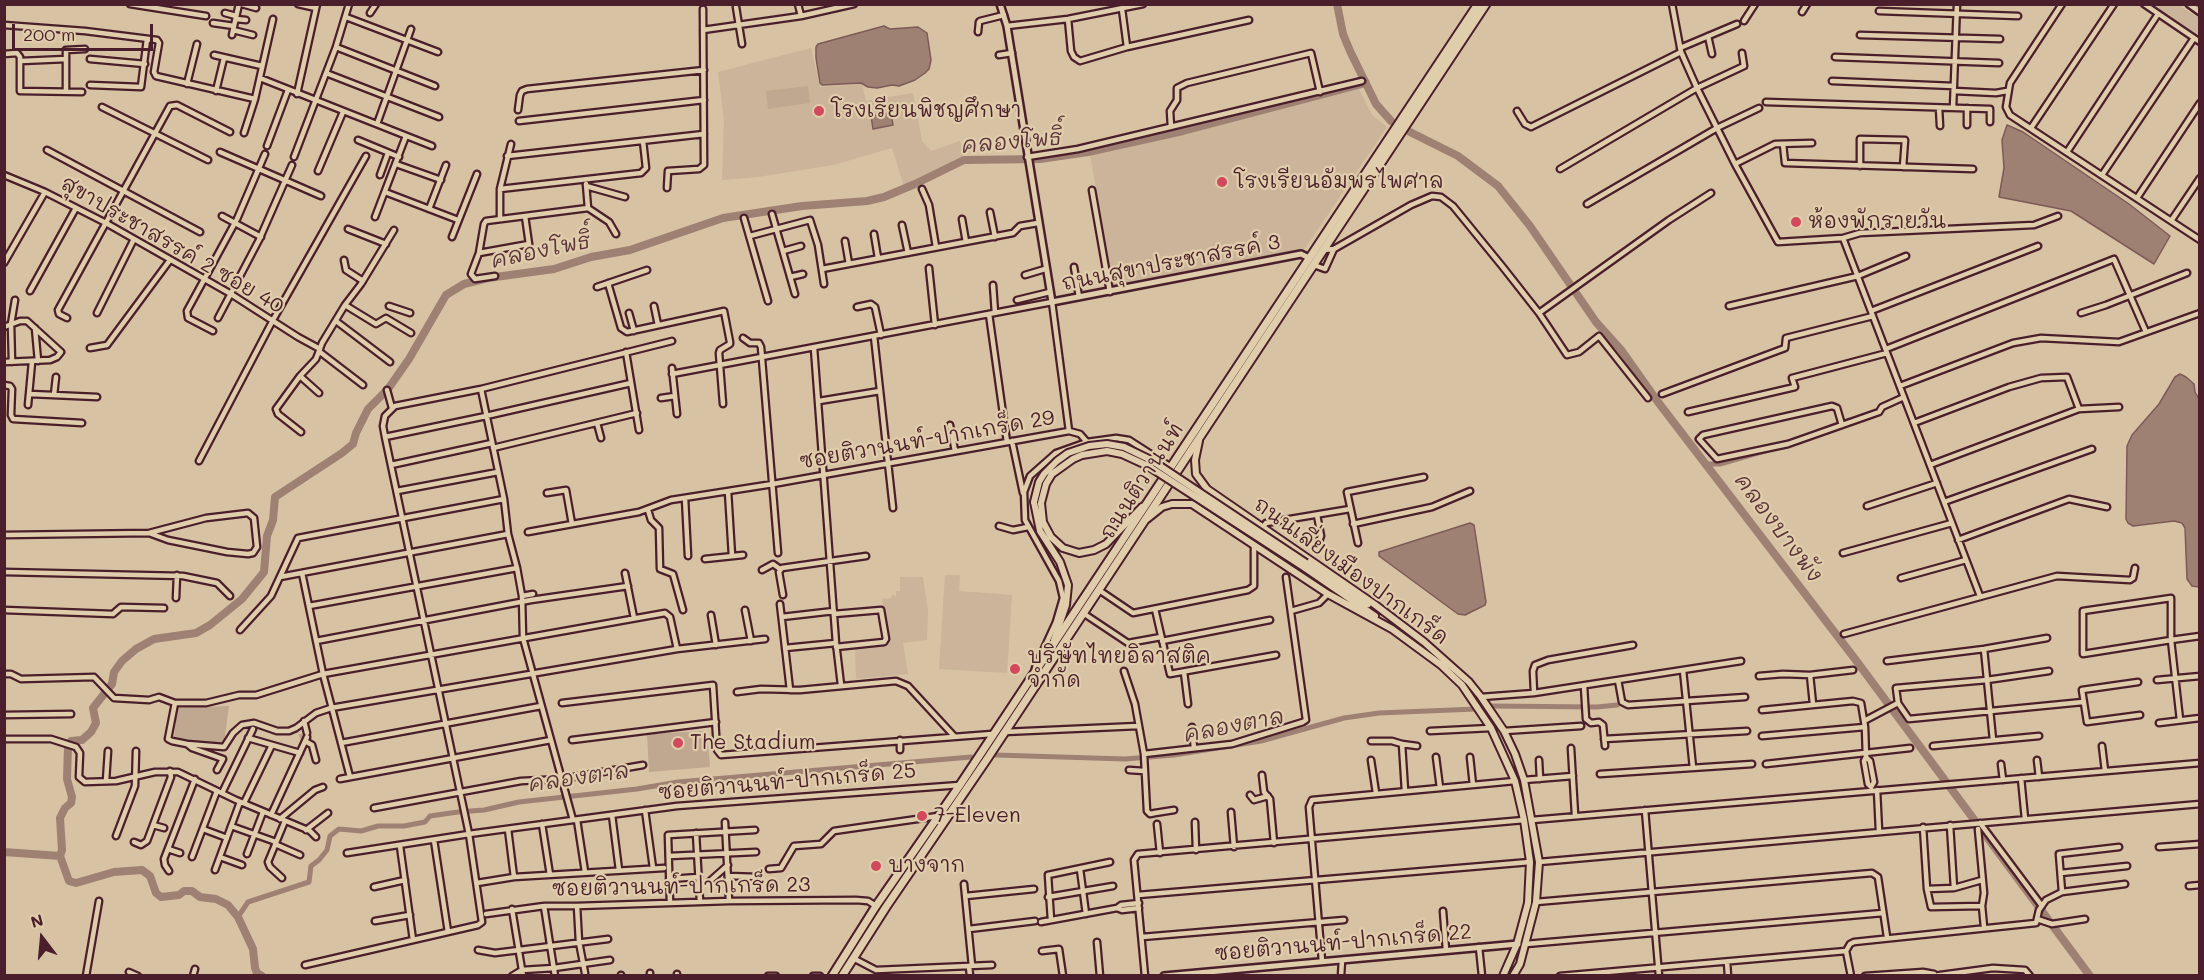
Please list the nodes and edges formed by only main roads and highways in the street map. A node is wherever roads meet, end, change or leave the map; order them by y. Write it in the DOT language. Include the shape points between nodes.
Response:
graph roads {
  1 [pos="1478,4"];
  2 [pos="1486,4"];
  3 [pos="1312,262"];
  4 [pos="1201,435"];
  5 [pos="1211,491"];
  6 [pos="1146,502"];
  7 [pos="1037,503"];
  8 [pos="1192,504"];
  9 [pos="1143,521"];
  10 [pos="1306,566"];
  11 [pos="1394,619"];
  12 [pos="1392,629"];
  13 [pos="1052,646"];
  14 [pos="832,975"];
  15 [pos="842,975"];
  16 [pos="1503,975"];
  17 [pos="1513,975"];
  1 -- 3 [label="main road, ถนนติวานนท์"];
  2 -- 3 [label="main road, ถนนติวานนท์"];
  3 -- 4 [label="main road, ถนนติวานนท์"];
  3 -- 6 [label="main road, ถนนติวานนท์"];
  4 -- 5 [label="main road, ถนนเลี่ยงเมืองปากเกร็ด" via="1196,474"];
  4 -- 9 [label="main road, ถนนติวานนท์"];
  5 -- 8 [label="main road" via="1200,489 1193,493"];
  5 -- 11 [label="main road, ถนนเลี่ยงเมืองปากเกร็ด"];
  6 -- 7 [label="main road" via="1106,544 1079,553 1063,548 1051,537"];
  6 -- 13 [label="main road, ถนนติวานนท์"];
  7 -- 10 [label="main road, bridge" via="1052,474 1073,459 1107,451 1122,454 1148,466"];
  7 -- 13 [label="main road" via="1040,531 1060,562 1068,585 1066,605"];
  8 -- 9 [label="main road" via="1162,507"];
  8 -- 12 [label="main road, ถนนเลี่ยงเมืองปากเกร็ด" via="1328,594"];
  9 -- 15 [label="main road, ถนนติวานนท์"];
  10 -- 11 [label="main road"];
  10 -- 12 [label="main road"];
  11 -- 17 [label="main road, ถนนเลี่ยงเมืองปากเกร็ด" via="1445,660 1482,697 1504,731 1524,780 1539,862 1536,902 1520,964"];
  12 -- 16 [label="main road, ถนนเลี่ยงเมืองปากเกร็ด" via="1462,685 1491,728 1515,781 1530,862 1528,903 1517,944"];
  13 -- 14 [label="main road, ถนนติวานนท์"];
}
